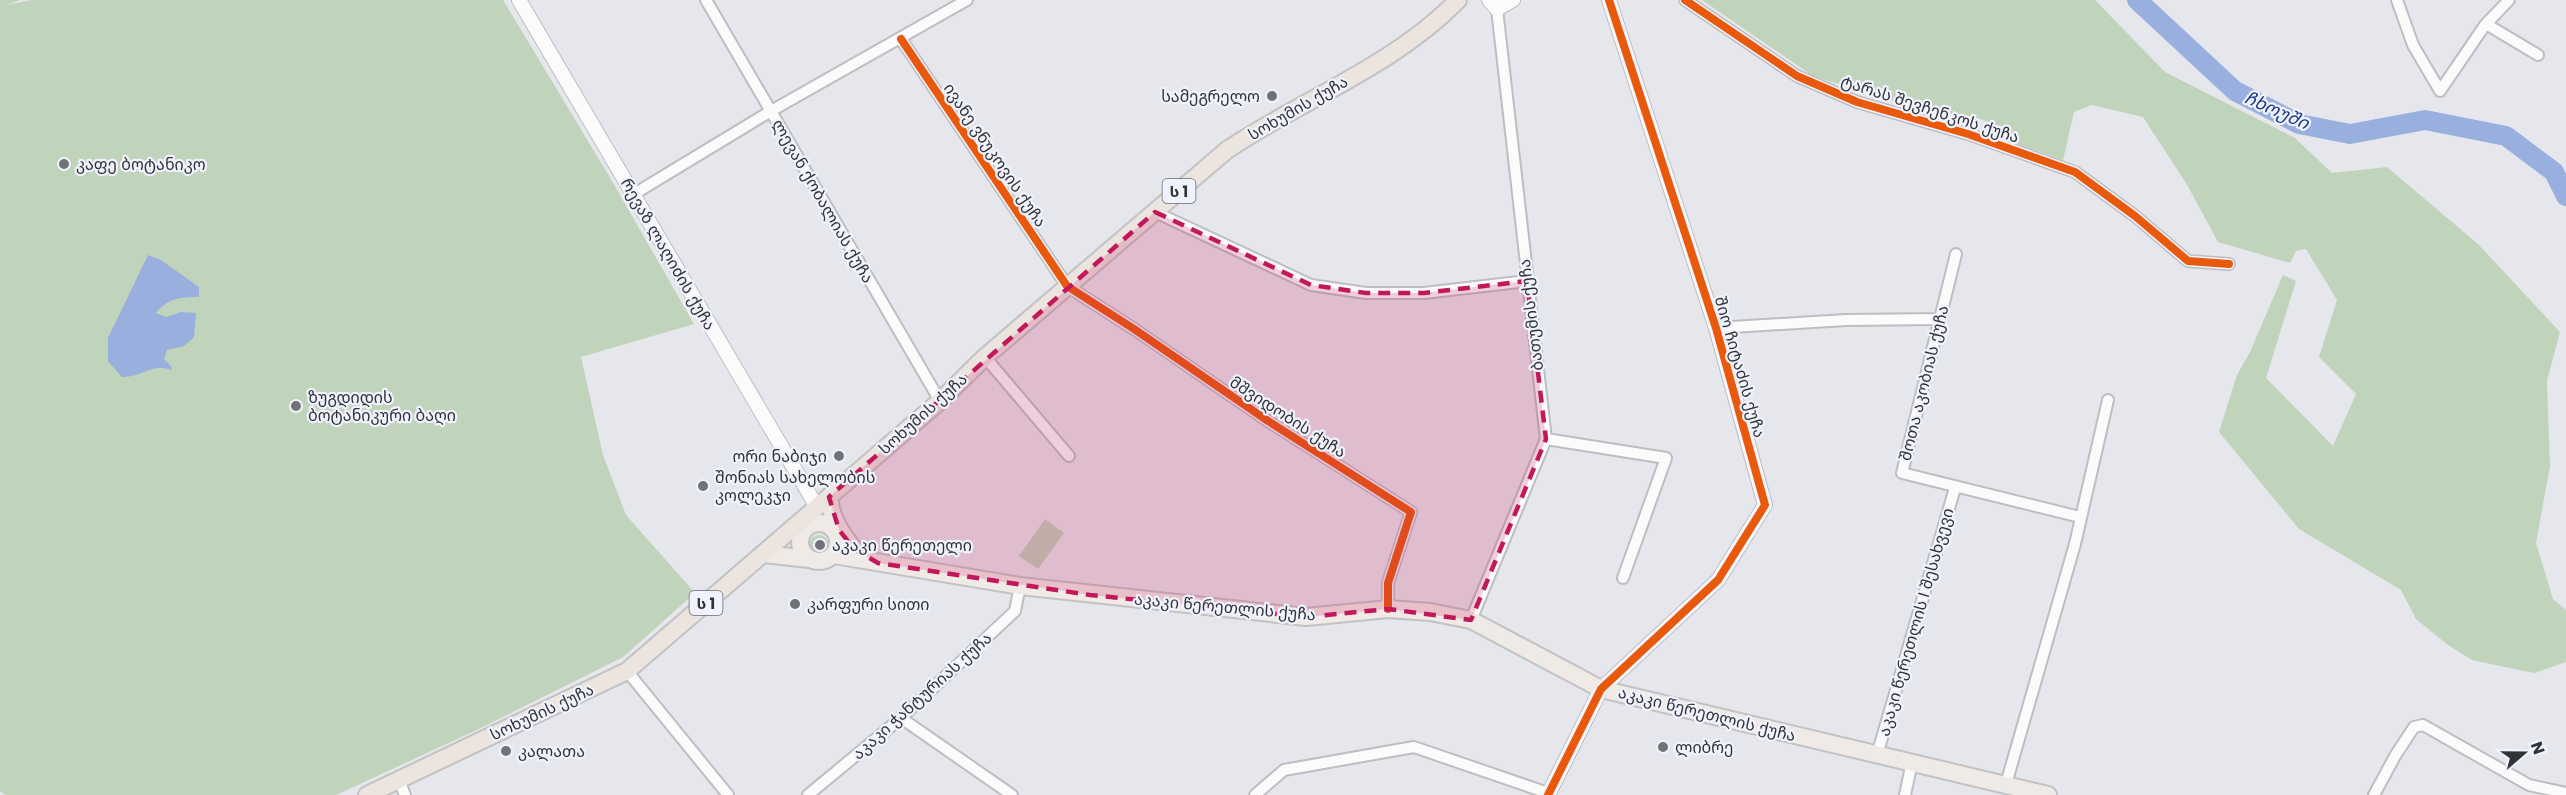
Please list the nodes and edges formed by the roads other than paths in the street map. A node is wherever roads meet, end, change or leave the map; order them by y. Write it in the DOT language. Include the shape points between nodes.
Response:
graph roads {
  1 [pos="519,0"];
  2 [pos="706,0"];
  3 [pos="967,0"];
  4 [pos="1458,0"];
  5 [pos="1513,0"];
  6 [pos="1609,0"];
  7 [pos="1685,0"];
  8 [pos="2397,0"];
  9 [pos="2509,0"];
  10 [pos="1493,5"];
  11 [pos="2486,24"];
  12 [pos="901,39"];
  13 [pos="2538,55"];
  14 [pos="771,111"];
  15 [pos="634,194"];
  16 [pos="1155,212"];
  17 [pos="1956,254"];
  18 [pos="2229,264"];
  19 [pos="1527,281"];
  20 [pos="1067,286"];
  21 [pos="1940,318"];
  22 [pos="1716,328"];
  23 [pos="985,357"];
  24 [pos="2108,400"];
  25 [pos="940,401"];
  26 [pos="1546,439"];
  27 [pos="1069,456"];
  28 [pos="1955,488"];
  29 [pos="823,502"];
  30 [pos="2080,517"];
  31 [pos="799,530"];
  32 [pos="834,530"];
  33 [pos="854,549"];
  34 [pos="764,554"];
  35 [pos="834,555"];
  36 [pos="809,559"];
  37 [pos="878,563"];
  38 [pos="1623,578"];
  39 [pos="1020,586"];
  40 [pos="1388,609"];
  41 [pos="1471,620"];
  42 [pos="627,671"];
  43 [pos="1601,688"];
  44 [pos="902,718"];
  45 [pos="1877,755"];
  46 [pos="1912,762"];
  47 [pos="2007,784"];
  48 [pos="402,788"];
  49 [pos="2566,793"];
  50 [pos="1548,794"];
  51 [pos="367,795"];
  52 [pos="728,795"];
  53 [pos="808,795"];
  54 [pos="1012,795"];
  55 [pos="1255,795"];
  56 [pos="1905,795"];
  57 [pos="2048,795"];
  58 [pos="2374,795"];
  1 -- 15 [label="street, რევაზ ლაღიძის ქუჩა"];
  2 -- 14 [label="street, ლევან ქობალიას ქუჩა"];
  3 -- 12 [label="street"];
  4 -- 16 [label="highway, სოხუმის ქუჩა / ს 1" via="1419,34 1375,63 1227,150"];
  5 -- 10 [label="street"];
  6 -- 22 [label="street, შიო ჩიტაძის ქუჩა"];
  7 -- 18 [label="street, ტარას შევჩენკოს ქუჩა" via="1797,76 1857,102 1968,134 2075,172 2188,261"];
  8 -- 11 [label="street" via="2413,45 2440,91"];
  9 -- 11 [label="street"];
  10 -- 19 [label="street, ბათუმის ქუჩა"];
  11 -- 13 [label="street"];
  12 -- 14 [label="street"];
  12 -- 20 [label="street, ივანე ვნუკოვის ქუჩა"];
  14 -- 15 [label="street"];
  14 -- 25 [label="street, ლევან ქობალიას ქუჩა"];
  15 -- 29 [label="street, რევაზ ლაღიძის ქუჩა" via="783,453"];
  16 -- 19 [label="street" via="1311,285 1366,293 1424,293"];
  16 -- 20 [label="highway, სოხუმის ქუჩა / ს 1"];
  17 -- 21 [label="street, შოთა აკობიას ქუჩა"];
  19 -- 26 [label="street, ბათუმის ქუჩა"];
  20 -- 23 [label="highway, სოხუმის ქუჩა / ს 1"];
  20 -- 40 [label="street, მშვიდობის ქუჩა" via="1411,512 1388,583"];
  21 -- 22 [label="street"];
  21 -- 28 [label="street, შოთა აკობიას ქუჩა" via="1902,473"];
  22 -- 43 [label="street, შიო ჩიტაძის ქუჩა" via="1765,505 1718,580"];
  23 -- 25 [label="highway, სოხუმის ქუჩა / ს 1"];
  23 -- 27 [label="street"];
  24 -- 30 [label="street"];
  25 -- 29 [label="highway, სოხუმის ქუჩა / ს 1"];
  26 -- 38 [label="street" via="1666,458"];
  26 -- 41 [label="street, ბათუმის ქუჩა"];
  28 -- 30 [label="street, შოთა აკობიას ქუჩა"];
  28 -- 45 [label="street, აკაკი წერეთლის I შესახვევი"];
  29 -- 31 [label="highway, სოხუმის ქუჩა / ს 1"];
  29 -- 32 [label="main road"];
  29 -- 33 [label="main road"];
  30 -- 47 [label="street"];
  31 -- 32 [label="main road" via="816,523"];
  31 -- 34 [label="highway, სოხუმის ქუჩა / ს 1"];
  31 -- 36 [label="main road" via="803,554"];
  32 -- 33 [label="main road"];
  32 -- 35 [label="main road" via="839,541"];
  33 -- 37 [label="main road"];
  34 -- 36 [label="main road"];
  34 -- 42 [label="highway, სოხუმის ქუჩა / ს 1"];
  35 -- 36 [label="main road" via="826,561"];
  35 -- 37 [label="main road, აკაკი წერეთლის ქუჩა"];
  37 -- 39 [label="main road, აკაკი წერეთლის ქუჩა"];
  39 -- 40 [label="main road, აკაკი წერეთლის ქუჩა" via="1306,617"];
  39 -- 44 [label="street, აკაკი ჭანტურიას ქუჩა" via="1015,611"];
  40 -- 41 [label="main road, აკაკი წერეთლის ქუჩა"];
  41 -- 43 [label="main road, აკაკი წერეთლის ქუჩა"];
  42 -- 48 [label="highway, სოხუმის ქუჩა / ს 1"];
  42 -- 52 [label="street"];
  43 -- 45 [label="main road, აკაკი წერეთლის ქუჩა"];
  43 -- 50 [label="street"];
  44 -- 53 [label="street, აკაკი ჭანტურიას ქუჩა"];
  44 -- 54 [label="street"];
  45 -- 46 [label="main road, აკაკი წერეთლის ქუჩა"];
  46 -- 47 [label="main road, აკაკი წერეთლის ქუჩა"];
  46 -- 56 [label="street"];
  47 -- 57 [label="main road, აკაკი წერეთლის ქუჩა"];
  48 -- 51 [label="highway, სოხუმის ქუჩა / ს 1"];
  49 -- 58 [label="street" via="2529,785 2423,725 2414,728"];
  50 -- 55 [label="street" via="1414,747 1284,770"];
}
